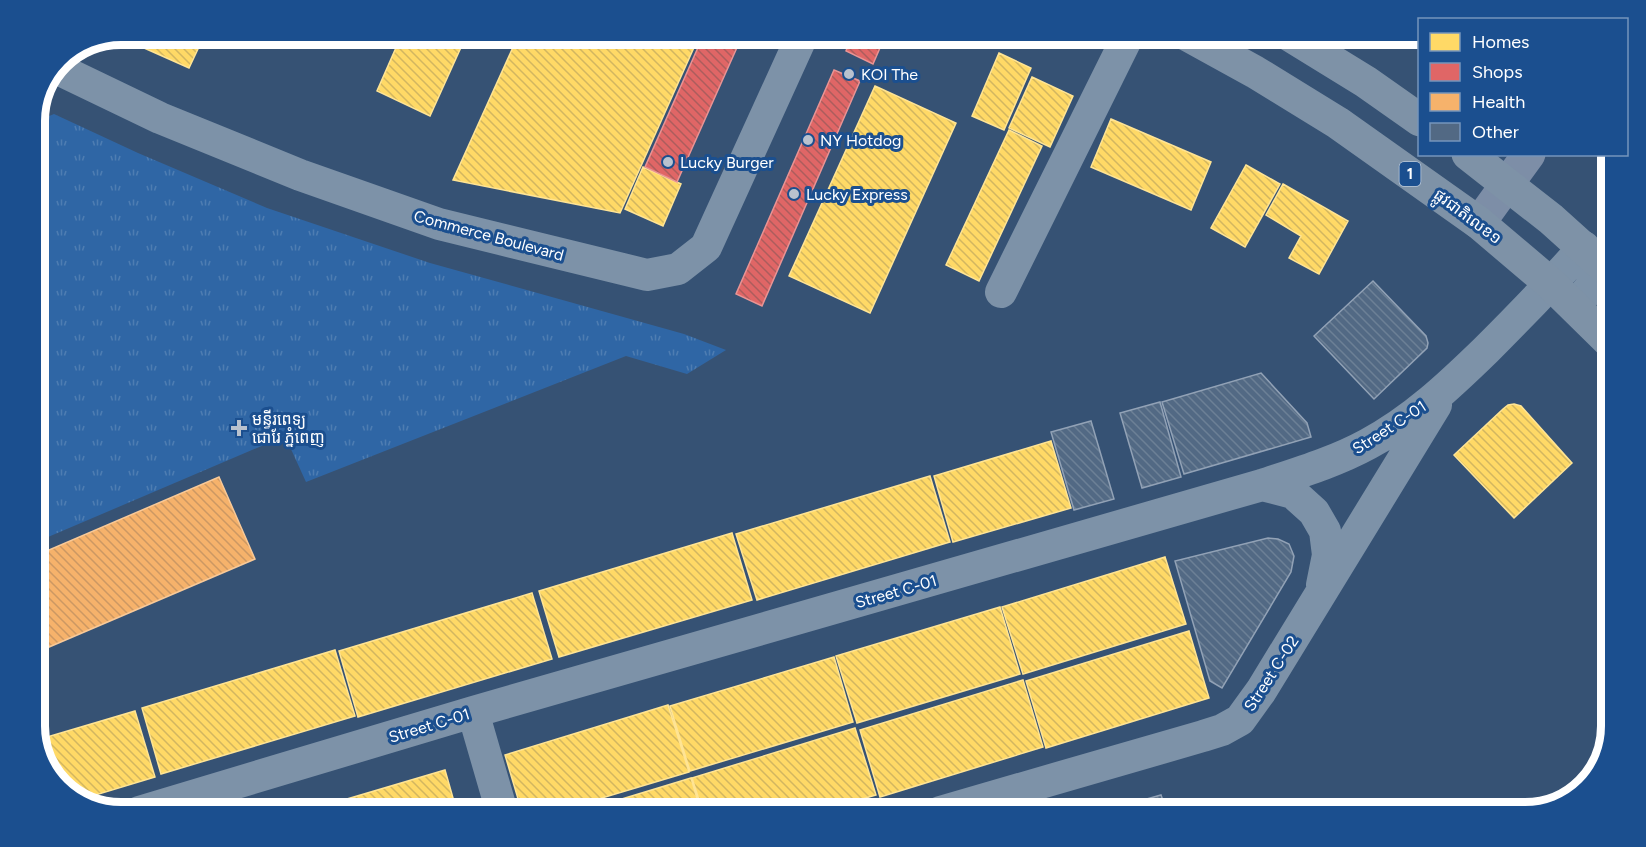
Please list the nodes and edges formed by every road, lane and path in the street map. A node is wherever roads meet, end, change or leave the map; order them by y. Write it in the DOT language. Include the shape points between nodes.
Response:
graph roads {
  1 [pos="798,45"];
  2 [pos="1124,45"];
  3 [pos="1206,45"];
  4 [pos="1306,45"];
  5 [pos="64,72"];
  6 [pos="1418,119"];
  7 [pos="1471,156"];
  8 [pos="1528,156"];
  9 [pos="1508,183"];
  10 [pos="1479,223"];
  11 [pos="1601,261"];
  12 [pos="1601,264"];
  13 [pos="1601,266"];
  14 [pos="1551,284"];
  15 [pos="1001,292"];
  16 [pos="1575,306"];
  17 [pos="1601,333"];
  18 [pos="1446,389"];
  19 [pos="1262,485"];
  20 [pos="1319,598"];
  21 [pos="472,712"];
  22 [pos="175,802"];
  23 [pos="499,802"];
  24 [pos="977,802"];
  1 -- 5 [label="street, Commerce Boulevard" via="706,247 678,268 647,275 439,224 300,175 160,118"];
  2 -- 15 [label="street"];
  3 -- 10 [label="highway, ផ្លូវជាតិលេខ១ / 1" via="1338,123"];
  4 -- 6 [label="highway"];
  7 -- 9 [label="highway"];
  8 -- 9 [label="main road"];
  9 -- 10 [label="main road"];
  9 -- 11 [label="highway"];
  10 -- 14 [label="highway, ផ្លូវជាតិលេខ១ / 1"];
  12 -- 14 [label="street, Street C-01"];
  13 -- 16 [label="street"];
  14 -- 16 [label="highway, ផ្លូវជាតិលេខ១ / 1"];
  14 -- 18 [label="street, Street C-01"];
  16 -- 17 [label="highway, ផ្លូវជាតិលេខ១ / 1"];
  18 -- 19 [label="street, Street C-01" via="1369,444"];
  18 -- 20 [label="street, Street C-02"];
  19 -- 20 [label="street" via="1293,493 1314,512 1325,531 1328,555"];
  19 -- 21 [label="street, Street C-01"];
  20 -- 24 [label="street, Street C-02" via="1240,720 1222,730"];
  21 -- 22 [label="street, Street C-01"];
  21 -- 23 [label="street"];
}
